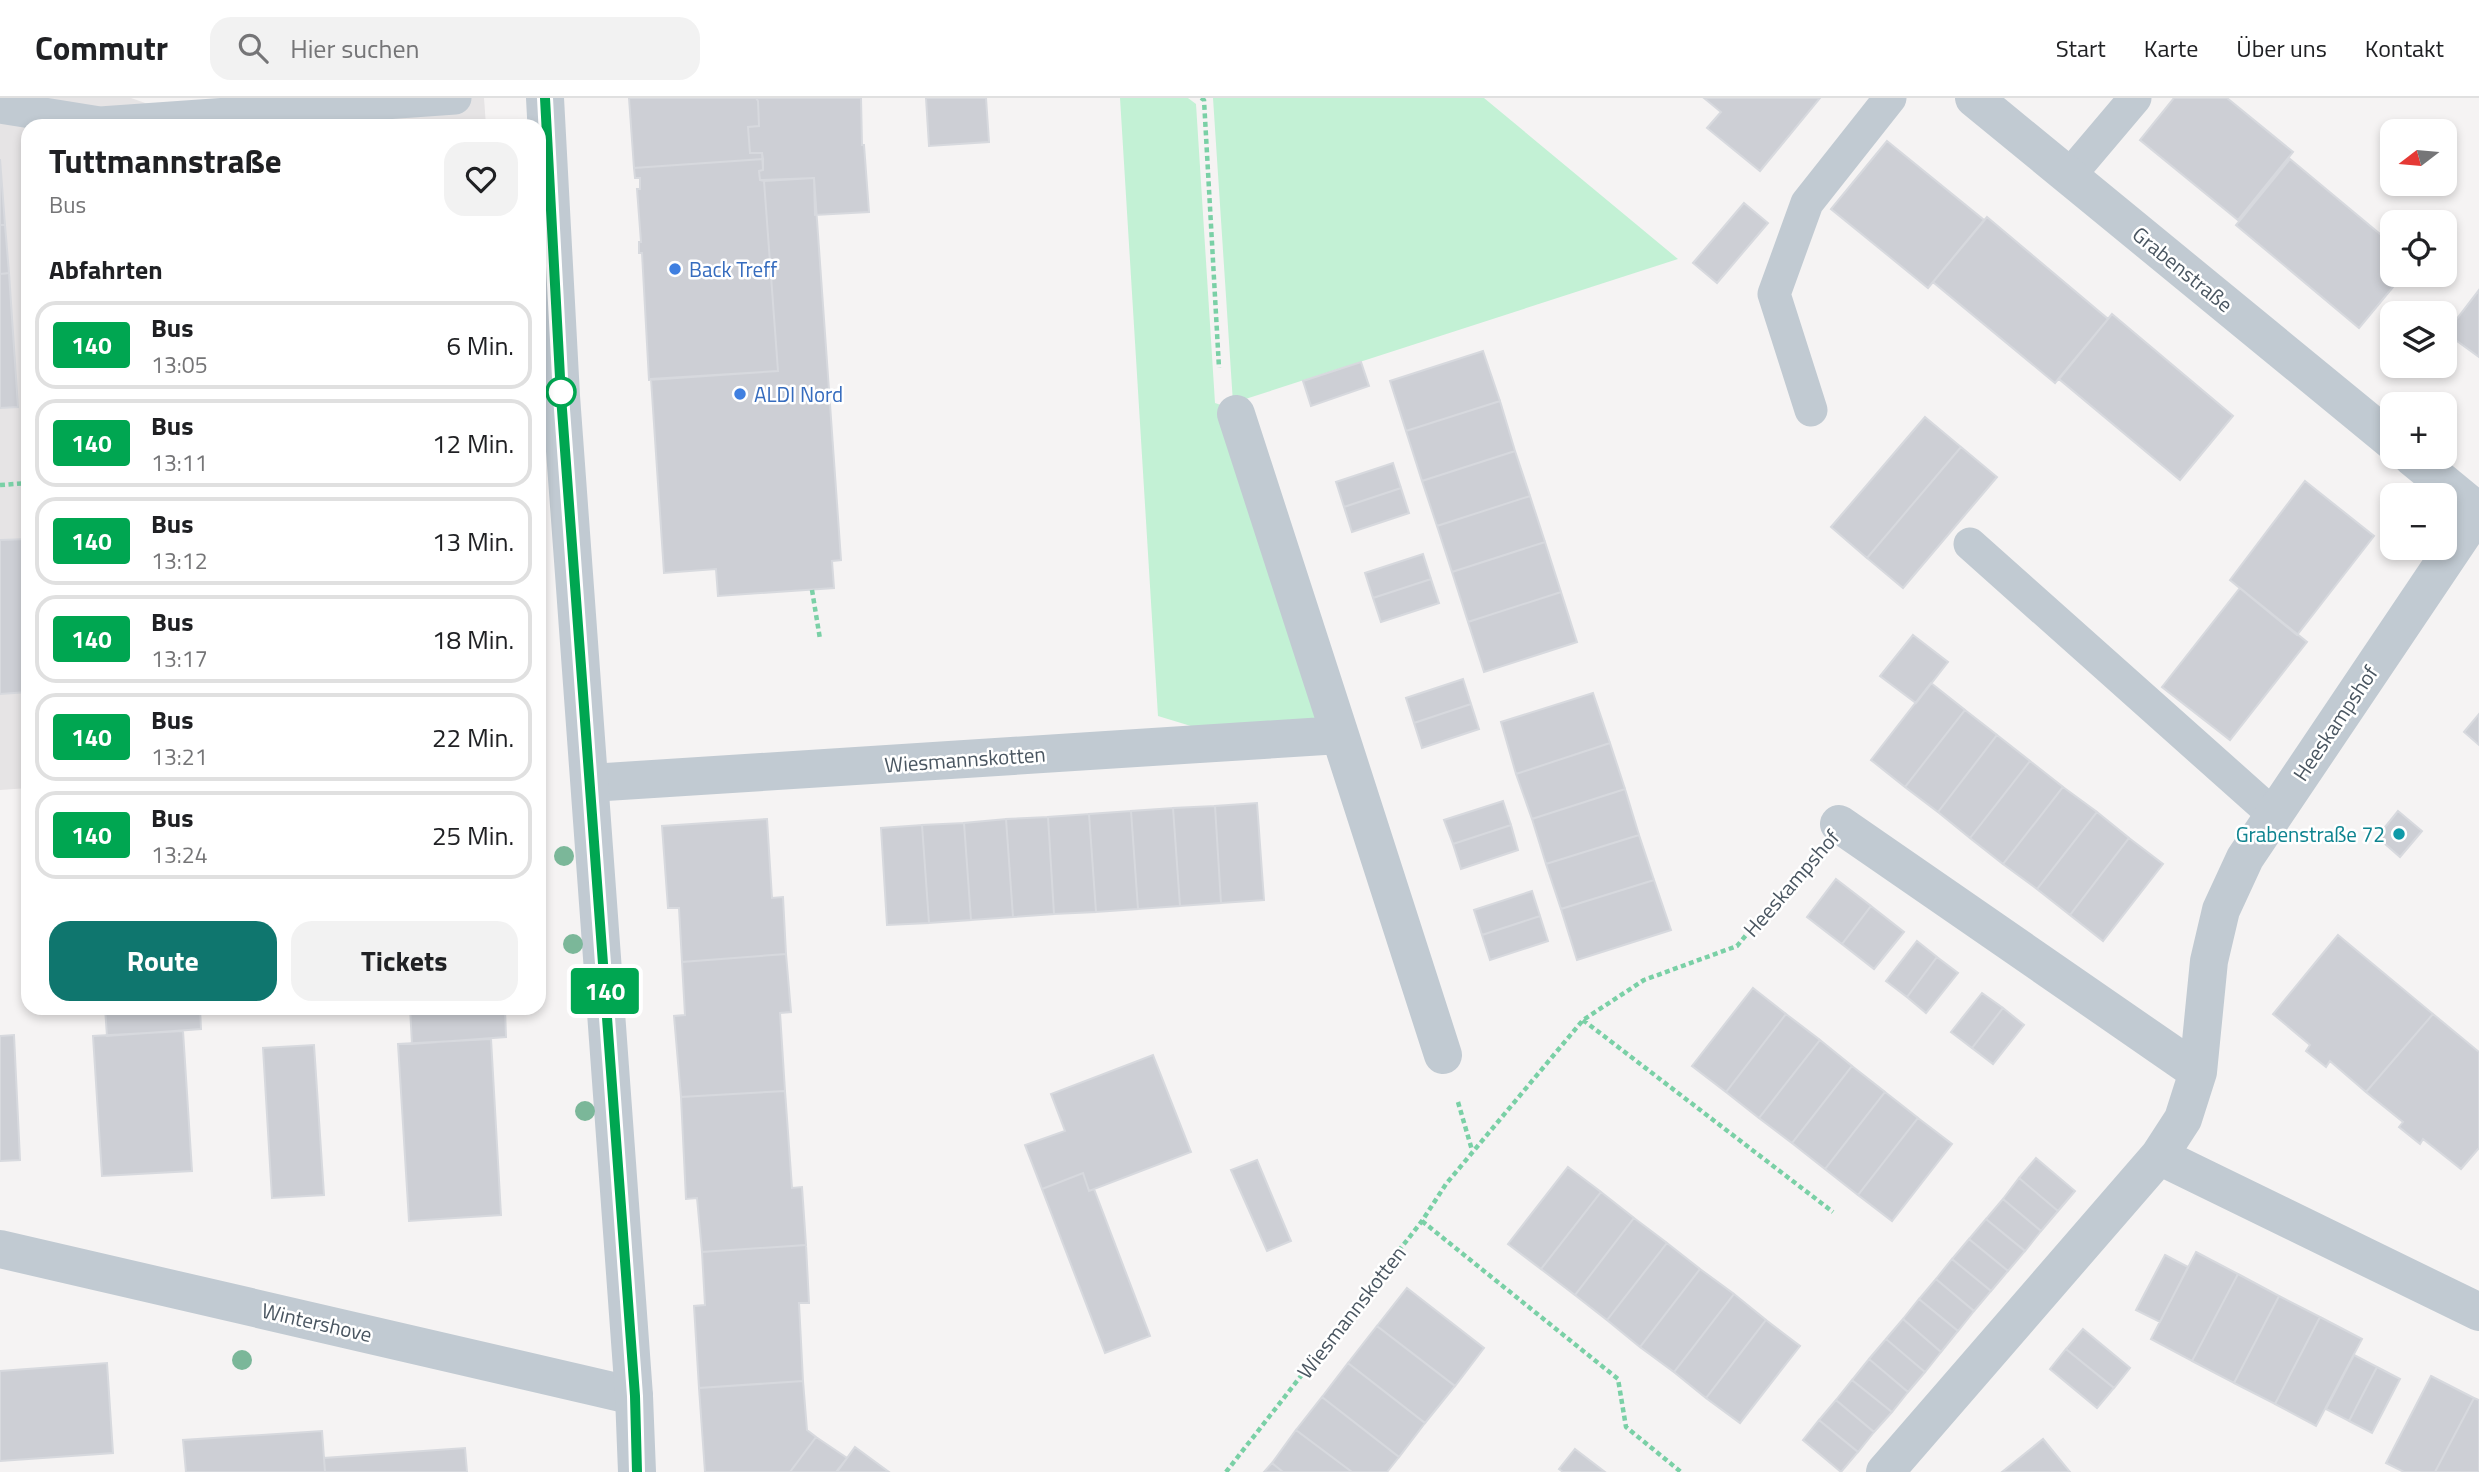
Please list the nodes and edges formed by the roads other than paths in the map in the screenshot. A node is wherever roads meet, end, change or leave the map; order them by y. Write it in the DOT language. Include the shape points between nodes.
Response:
graph roads {
  1 [pos="455,98"];
  2 [pos="545,98"];
  3 [pos="1890,98"];
  4 [pos="1973,98"];
  5 [pos="2135,98"];
  6 [pos="0,107"];
  7 [pos="75,119"];
  8 [pos="185,119"];
  9 [pos="2069,176"];
  10 [pos="1811,410"];
  11 [pos="1236,414"];
  12 [pos="2380,431"];
  13 [pos="2427,469"];
  14 [pos="2479,511"];
  15 [pos="1970,544"];
  16 [pos="1340,735"];
  17 [pos="590,783"];
  18 [pos="2273,815"];
  19 [pos="1839,824"];
  20 [pos="1443,1055"];
  21 [pos="2197,1072"];
  22 [pos="2159,1156"];
  23 [pos="0,1249"];
  24 [pos="2479,1312"];
  25 [pos="635,1396"];
  26 [pos="637,1472"];
  27 [pos="1885,1472"];
  1 -- 8 [label="lane"];
  2 -- 17 [label="street" via="561,396"];
  3 -- 10 [label="lane" via="1807,203 1774,294"];
  4 -- 9 [label="street, Grabenstraße"];
  5 -- 9 [label="lane"];
  6 -- 7 [label="lane"];
  9 -- 12 [label="street, Grabenstraße"];
  11 -- 16 [label="street"];
  13 -- 14 [label="street"];
  14 -- 18 [label="street, Heeskampshof"];
  15 -- 18 [label="lane"];
  16 -- 17 [label="street, Wiesmannskotten"];
  16 -- 20 [label="street"];
  17 -- 25 [label="street"];
  18 -- 21 [label="street, Heeskampshof" via="2245,858 2221,910 2209,961"];
  19 -- 21 [label="street, Heeskampshof"];
  21 -- 22 [label="street, Heeskampshof" via="2183,1119"];
  22 -- 24 [label="street"];
  22 -- 27 [label="street, Heeskampshof"];
  23 -- 25 [label="street, Wintershove"];
  25 -- 26 [label="street"];
}
